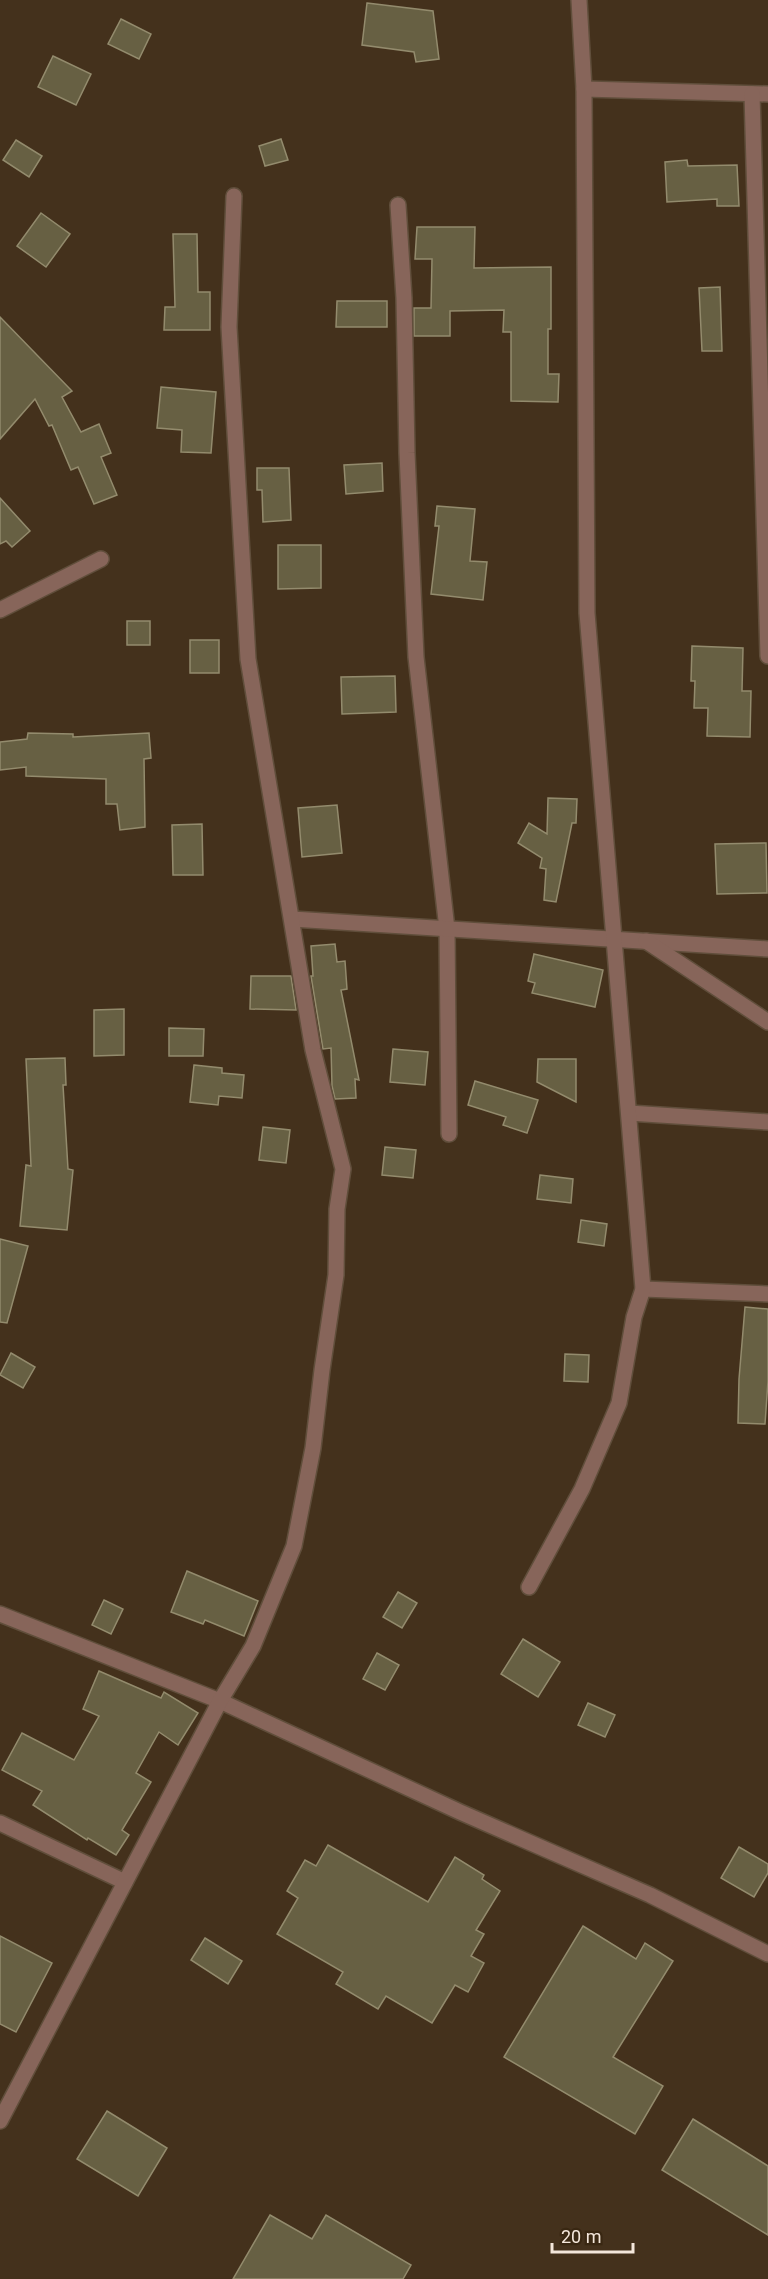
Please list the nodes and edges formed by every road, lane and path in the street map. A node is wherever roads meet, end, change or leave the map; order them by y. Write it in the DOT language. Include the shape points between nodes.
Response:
graph roads {
  1 [pos="579,0"];
  2 [pos="584,89"];
  3 [pos="760,94"];
  4 [pos="234,196"];
  5 [pos="398,205"];
  6 [pos="101,559"];
  7 [pos="0,610"];
  8 [pos="768,656"];
  9 [pos="292,919"];
  10 [pos="447,929"];
  11 [pos="615,939"];
  12 [pos="646,941"];
  13 [pos="768,949"];
  14 [pos="768,1022"];
  15 [pos="629,1113"];
  16 [pos="768,1122"];
  17 [pos="449,1134"];
  18 [pos="643,1289"];
  19 [pos="768,1294"];
  20 [pos="529,1587"];
  21 [pos="0,1614"];
  22 [pos="220,1701"];
  23 [pos="0,1823"];
  24 [pos="125,1882"];
  25 [pos="768,1954"];
  26 [pos="0,2121"];
  1 -- 2 [label="street"];
  2 -- 3 [label="street"];
  2 -- 11 [label="street" via="586,613"];
  3 -- 8 [label="street"];
  4 -- 9 [label="street" via="229,327 248,659"];
  5 -- 10 [label="street" via="416,657"];
  6 -- 7 [label="street"];
  9 -- 10 [label="street"];
  9 -- 22 [label="street" via="313,1050 343,1169 337,1209 336,1275 314,1448 294,1546 253,1646"];
  10 -- 11 [label="street"];
  10 -- 17 [label="street"];
  11 -- 12 [label="street"];
  11 -- 15 [label="street"];
  12 -- 13 [label="street"];
  12 -- 14 [label="street"];
  15 -- 16 [label="street"];
  15 -- 18 [label="street"];
  18 -- 19 [label="street"];
  18 -- 20 [label="street" via="634,1317 619,1403 582,1488"];
  21 -- 22 [label="street"];
  22 -- 24 [label="street"];
  22 -- 25 [label="street" via="650,1894"];
  23 -- 24 [label="street"];
  24 -- 26 [label="street"];
}
